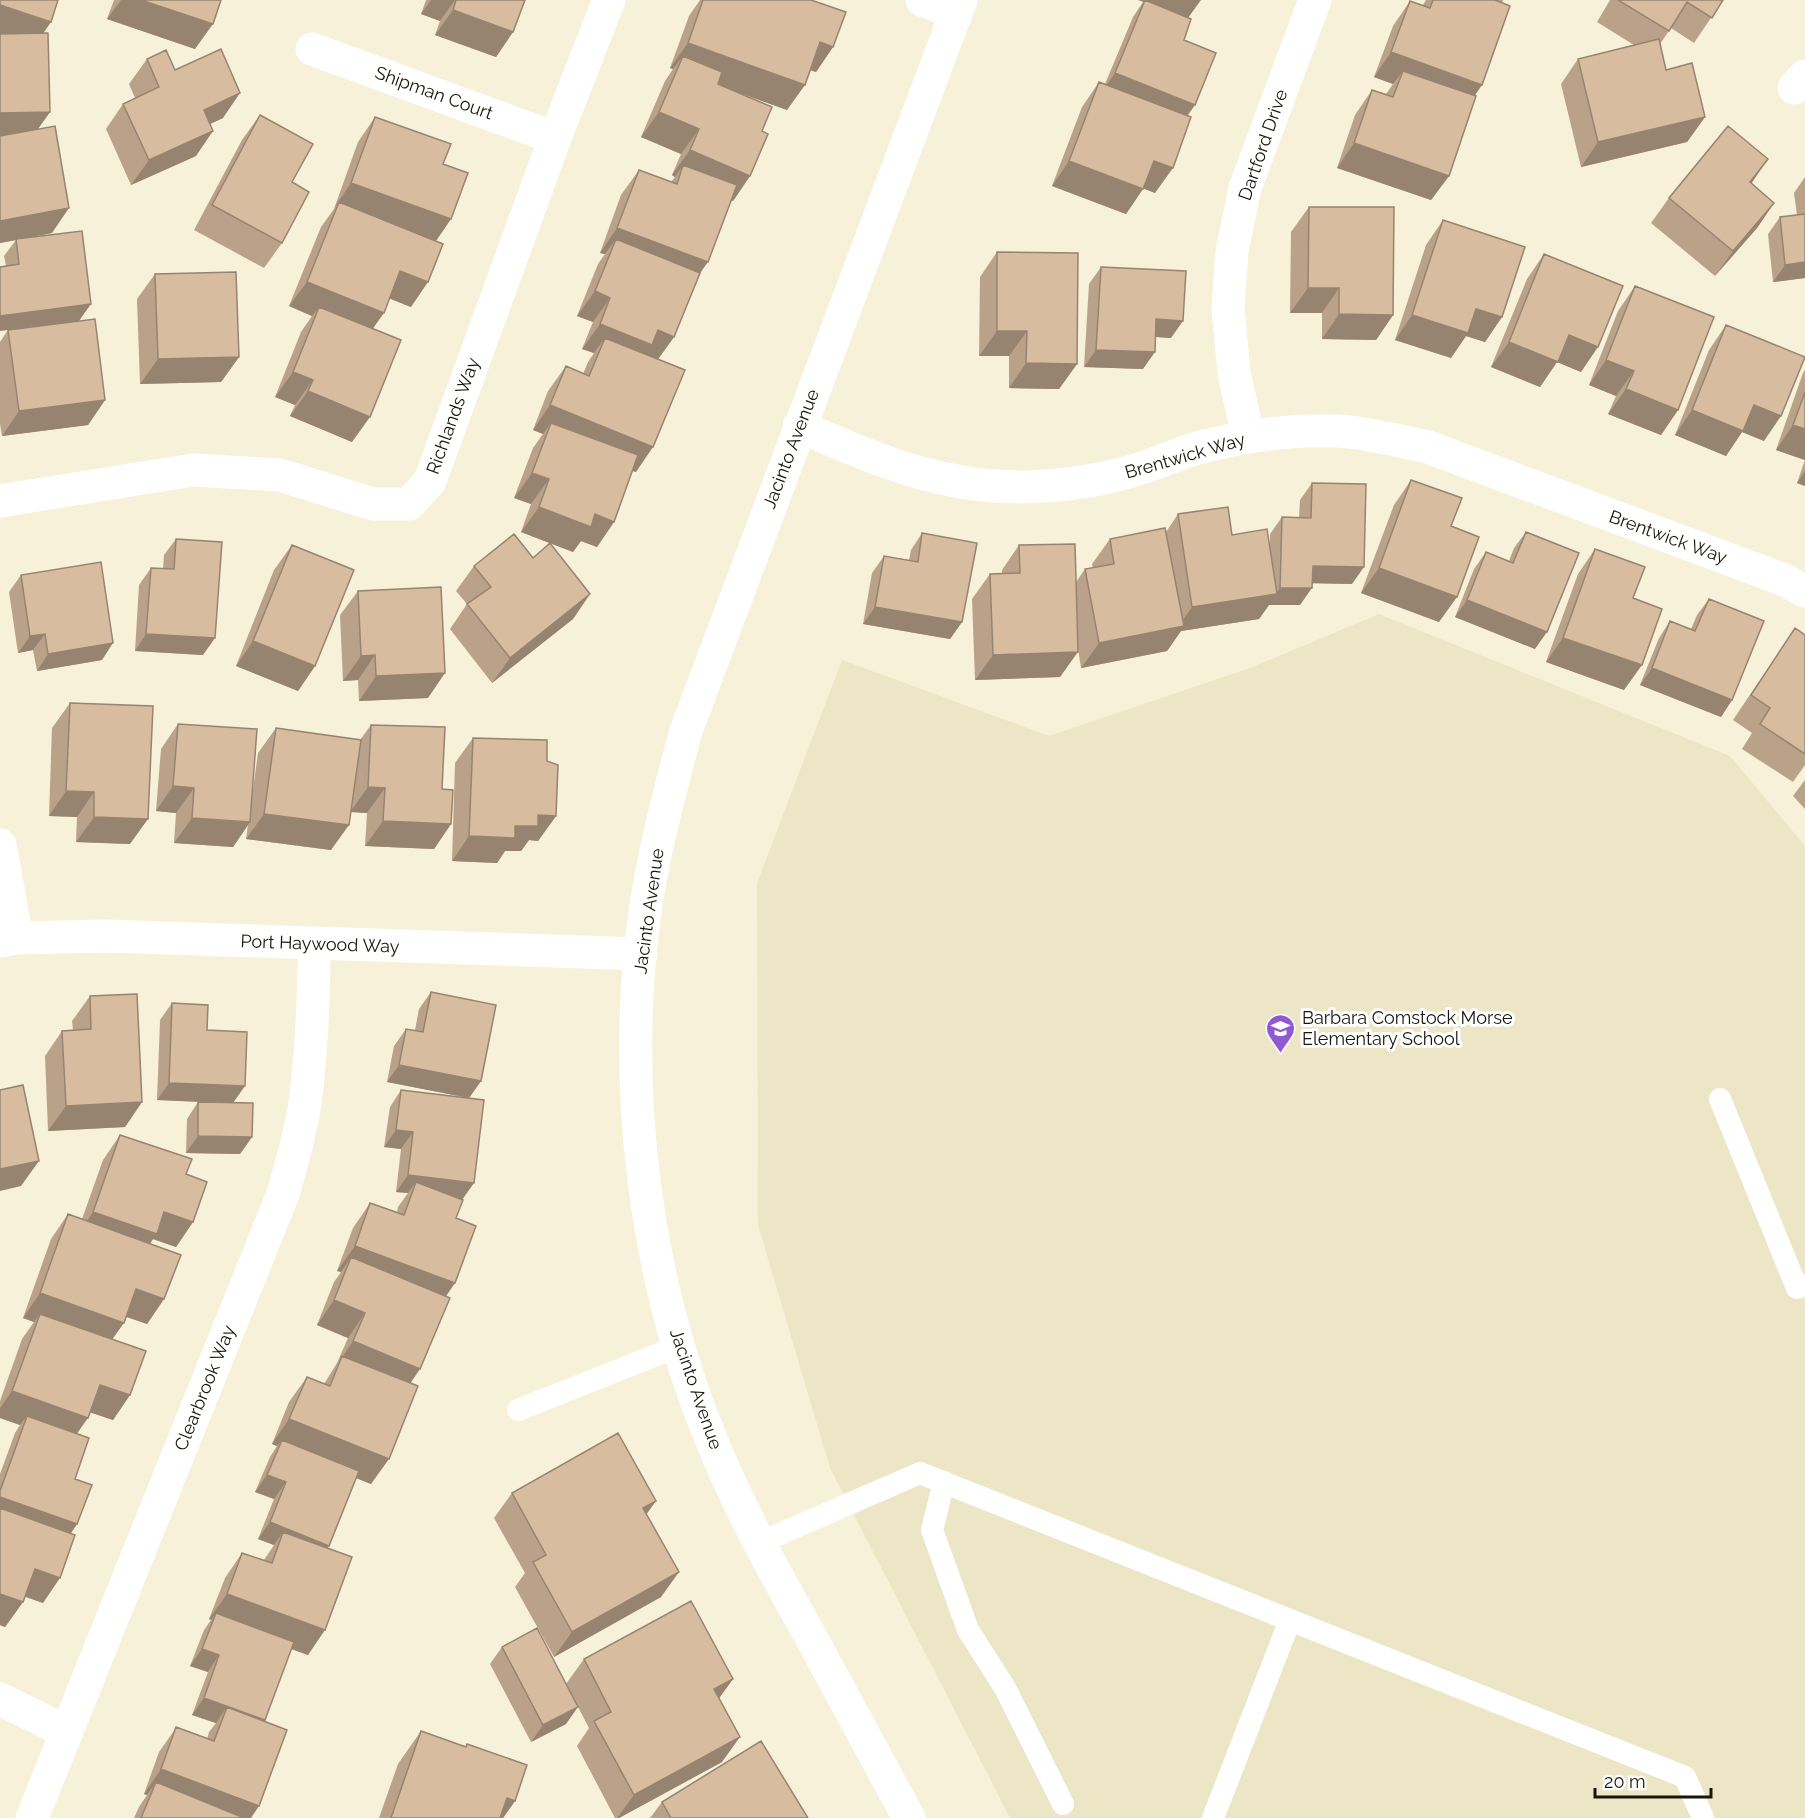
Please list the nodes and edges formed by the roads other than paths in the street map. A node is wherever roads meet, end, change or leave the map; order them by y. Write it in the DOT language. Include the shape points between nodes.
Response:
graph roads {
  1 [pos="609,0"];
  2 [pos="922,0"];
  3 [pos="1315,0"];
  4 [pos="958,6"];
  5 [pos="312,49"];
  6 [pos="555,138"];
  7 [pos="799,426"];
  8 [pos="1248,436"];
  9 [pos="0,501"];
  10 [pos="1805,591"];
  11 [pos="0,845"];
  12 [pos="9,940"];
  13 [pos="314,944"];
  14 [pos="641,954"];
  15 [pos="1720,1099"];
  16 [pos="1805,1285"];
  17 [pos="679,1346"];
  18 [pos="518,1410"];
  19 [pos="944,1482"];
  20 [pos="759,1543"];
  21 [pos="1290,1620"];
  22 [pos="0,1699"];
  23 [pos="67,1732"];
  24 [pos="1063,1804"];
  25 [pos="32,1818"];
  26 [pos="909,1818"];
  27 [pos="1213,1818"];
  28 [pos="1703,1818"];
  1 -- 6 [label="street, Richlands Way"];
  2 -- 4 [label="street"];
  3 -- 8 [label="street, Dartford Drive" via="1245,188 1232,251 1228,308 1234,373"];
  4 -- 7 [label="street, Jacinto Avenue"];
  5 -- 6 [label="street, Shipman Court"];
  6 -- 9 [label="street, Richlands Way" via="430,481 409,504 373,504 280,475 193,470"];
  7 -- 8 [label="street, Brentwick Way" via="868,457 925,476 981,485 1044,486 1120,475 1195,449"];
  7 -- 14 [label="street, Jacinto Avenue" via="686,731 662,820"];
  8 -- 10 [label="street, Brentwick Way" via="1339,431 1428,447 1782,579"];
  11 -- 12 [label="street"];
  12 -- 13 [label="street, Port Haywood Way" via="106,936"];
  13 -- 14 [label="street, Port Haywood Way"];
  13 -- 23 [label="street, Clearbrook Way" via="306,1097 282,1194"];
  14 -- 17 [label="street, Jacinto Avenue" via="636,1057 643,1166 657,1258"];
  15 -- 16 [label="lane" via="1797,1288"];
  17 -- 18 [label="lane"];
  17 -- 20 [label="street, Jacinto Avenue" via="708,1433"];
  19 -- 20 [label="lane" via="920,1473"];
  19 -- 21 [label="lane"];
  19 -- 24 [label="lane" via="932,1530 968,1630 1005,1688"];
  20 -- 26 [label="street, Jacinto Avenue"];
  21 -- 27 [label="lane"];
  21 -- 28 [label="lane" via="1685,1776"];
  22 -- 23 [label="street"];
  23 -- 25 [label="street, Clearbrook Way"];
}
